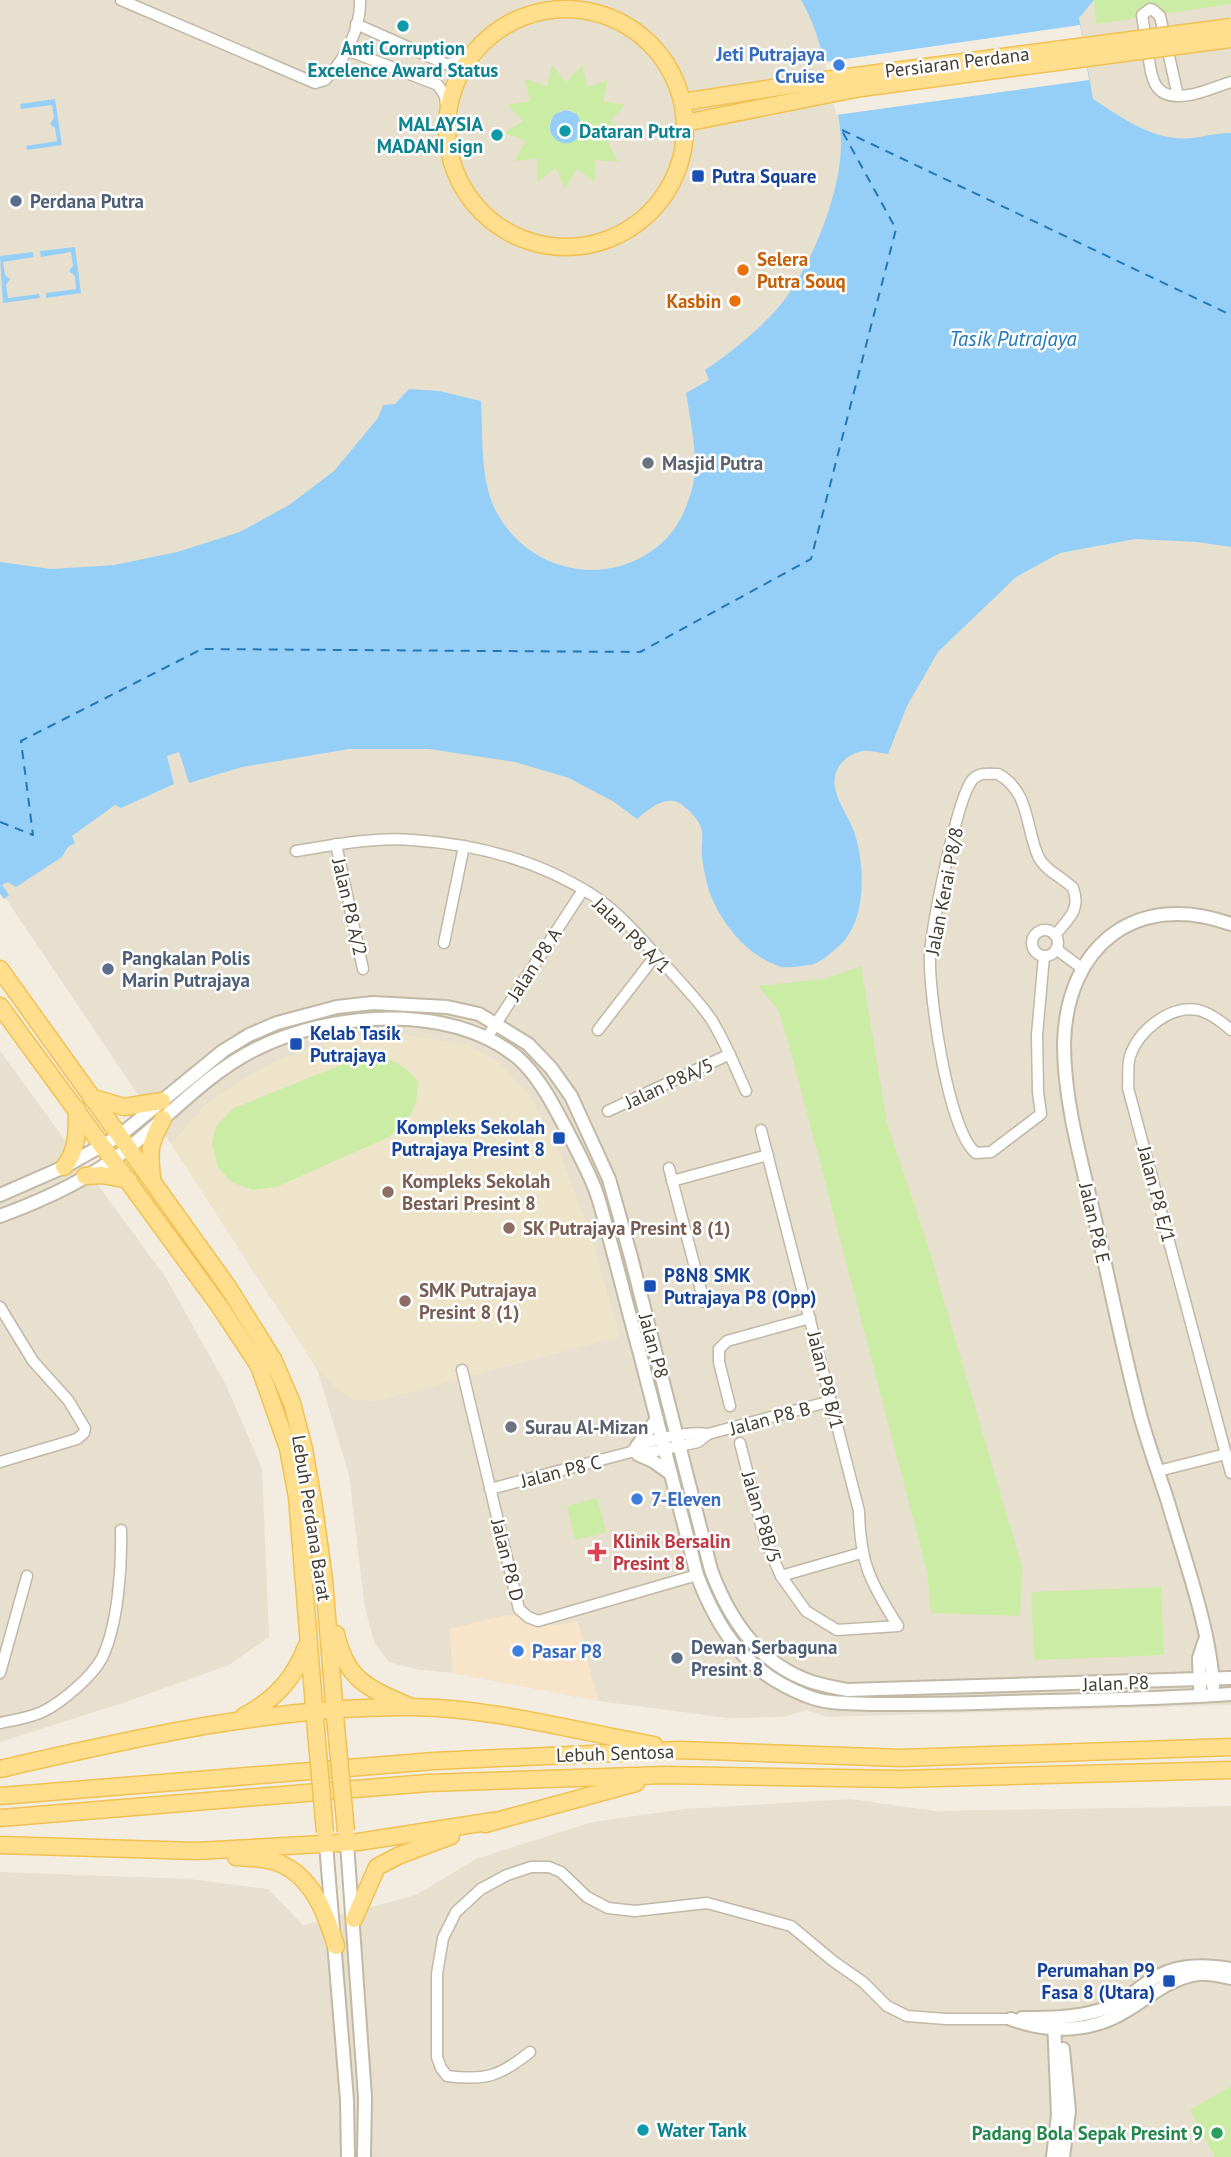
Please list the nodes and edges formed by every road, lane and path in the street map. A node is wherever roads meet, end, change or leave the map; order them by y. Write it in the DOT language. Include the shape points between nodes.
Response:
graph roads {
  1 [pos="121,0"];
  2 [pos="360,0"];
  3 [pos="356,24"];
  4 [pos="1231,26"];
  5 [pos="1231,39"];
  6 [pos="347,50"];
  7 [pos="474,51"];
  8 [pos="1231,82"];
  9 [pos="818,89"];
  10 [pos="1178,96"];
  11 [pos="683,102"];
  12 [pos="447,114"];
  13 [pos="685,123"];
  14 [pos="336,844"];
  15 [pos="464,846"];
  16 [pos="296,851"];
  17 [pos="583,890"];
  18 [pos="1231,924"];
  19 [pos="1055,935"];
  20 [pos="444,943"];
  21 [pos="1056,949"];
  22 [pos="656,955"];
  23 [pos="1044,956"];
  24 [pos="0,969"];
  25 [pos="363,969"];
  26 [pos="1083,969"];
  27 [pos="0,1006"];
  28 [pos="495,1024"];
  29 [pos="598,1030"];
  30 [pos="1231,1030"];
  31 [pos="486,1039"];
  32 [pos="730,1054"];
  33 [pos="746,1091"];
  34 [pos="91,1097"];
  35 [pos="162,1101"];
  36 [pos="77,1108"];
  37 [pos="608,1111"];
  38 [pos="163,1119"];
  39 [pos="761,1130"];
  40 [pos="123,1142"];
  41 [pos="103,1145"];
  42 [pos="768,1155"];
  43 [pos="113,1159"];
  44 [pos="64,1167"];
  45 [pos="669,1168"];
  46 [pos="85,1176"];
  47 [pos="129,1180"];
  48 [pos="153,1181"];
  49 [pos="672,1181"];
  50 [pos="0,1195"];
  51 [pos="0,1216"];
  52 [pos="704,1302"];
  53 [pos="0,1307"];
  54 [pos="810,1318"];
  55 [pos="461,1370"];
  56 [pos="831,1401"];
  57 [pos="730,1406"];
  58 [pos="656,1419"];
  59 [pos="679,1441"];
  60 [pos="740,1443"];
  61 [pos="663,1445"];
  62 [pos="636,1451"];
  63 [pos="1226,1454"];
  64 [pos="0,1462"];
  65 [pos="1158,1471"];
  66 [pos="1231,1473"];
  67 [pos="671,1474"];
  68 [pos="490,1489"];
  69 [pos="121,1530"];
  70 [pos="861,1553"];
  71 [pos="697,1575"];
  72 [pos="27,1576"];
  73 [pos="780,1576"];
  74 [pos="324,1580"];
  75 [pos="898,1626"];
  76 [pos="309,1641"];
  77 [pos="0,1673"];
  78 [pos="1231,1678"];
  79 [pos="1206,1680"];
  80 [pos="1231,1694"];
  81 [pos="1207,1696"];
  82 [pos="414,1707"];
  83 [pos="315,1712"];
  84 [pos="336,1719"];
  85 [pos="236,1721"];
  86 [pos="0,1723"];
  87 [pos="1231,1747"];
  88 [pos="681,1750"];
  89 [pos="0,1769"];
  90 [pos="1231,1770"];
  91 [pos="665,1775"];
  92 [pos="0,1796"];
  93 [pos="0,1818"];
  94 [pos="493,1821"];
  95 [pos="347,1837"];
  96 [pos="326,1838"];
  97 [pos="0,1845"];
  98 [pos="197,1852"];
  99 [pos="354,1919"];
  100 [pos="336,1946"];
  101 [pos="1231,1969"];
  102 [pos="1231,1978"];
  103 [pos="1011,2019"];
  104 [pos="1058,2024"];
  105 [pos="530,2052"];
  106 [pos="348,2157"];
  107 [pos="364,2157"];
  108 [pos="1053,2157"];
  109 [pos="1063,2157"];
  1 -- 6 [label="street" via="315,83 326,80"];
  2 -- 3 [label="street"];
  3 -- 6 [label="street"];
  3 -- 7 [label="street" via="446,64"];
  4 -- 9 [label="main road, Persiaran Perdana, bridge"];
  5 -- 9 [label="main road, Persiaran Perdana, bridge" via="861,88"];
  6 -- 12 [label="street" via="438,85"];
  7 -- 11 [label="main road" via="497,30 535,12 556,8 594,11 625,24 657,51"];
  7 -- 12 [label="main road" via="452,92"];
  8 -- 10 [label="street"];
  9 -- 11 [label="main road, Persiaran Perdana"];
  9 -- 13 [label="main road, Persiaran Perdana"];
  10 -- 10 [label="street" via="1160,16 1150,9 1142,15 1152,81 1160,91"];
  11 -- 13 [label="main road"];
  12 -- 13 [label="main road" via="452,161 478,208 515,236 559,247 606,241 653,211 677,171"];
  14 -- 15 [label="street, Jalan P8 A/1" via="411,840"];
  14 -- 16 [label="street, Jalan P8 A/1"];
  14 -- 25 [label="street, Jalan P8 A/2"];
  15 -- 17 [label="street, Jalan P8 A/1" via="512,858"];
  15 -- 20 [label="street"];
  17 -- 22 [label="street, Jalan P8 A/1"];
  17 -- 28 [label="street, Jalan P8 A"];
  18 -- 26 [label="street, Jalan P8 E" via="1193,913 1152,915 1103,941"];
  19 -- 21 [label="street"];
  19 -- 23 [label="street" via="1046,930 1034,937 1035,951"];
  19 -- 23 [label="street, Jalan Kerai P8/8" via="1076,907 1073,888 1039,858 1016,790 998,774 980,774 971,782 961,806 930,953 941,1063 964,1137 976,1153 991,1152 1041,1114 1037,1035"];
  21 -- 23 [label="street"];
  21 -- 26 [label="street"];
  22 -- 29 [label="street"];
  22 -- 32 [label="street, Jalan P8 A/1" via="710,1018"];
  24 -- 34 [label="main road, Lebuh Perdana Barat"];
  26 -- 65 [label="street, Jalan P8 E" via="1068,1014 1066,1079 1123,1345"];
  27 -- 36 [label="main road, Lebuh Perdana Barat"];
  28 -- 31 [label="street, Jalan P8 A"];
  28 -- 35 [label="street, Jalan P8" via="480,1014 447,1007 373,1003 337,1007 249,1035"];
  28 -- 59 [label="street, Jalan P8" via="528,1044 551,1068 571,1096 609,1180"];
  30 -- 63 [label="street, Jalan P8 E/1" via="1198,1010 1168,1014 1144,1031 1129,1057 1128,1088"];
  31 -- 38 [label="street, Jalan P8" via="443,1024 408,1019 340,1022 256,1049"];
  31 -- 58 [label="street, Jalan P8" via="517,1058 537,1081 555,1106 594,1186"];
  32 -- 33 [label="street, Jalan P8 A/1"];
  32 -- 37 [label="street, Jalan P8A/5"];
  34 -- 35 [label="main road" via="124,1107"];
  34 -- 40 [label="main road, Lebuh Perdana Barat"];
  35 -- 40 [label="street, Jalan P8"];
  36 -- 41 [label="main road, Lebuh Perdana Barat"];
  36 -- 44 [label="main road" via="75,1145"];
  38 -- 40 [label="street, Jalan P8"];
  38 -- 48 [label="main road" via="150,1142"];
  39 -- 42 [label="street, Jalan P8 B/1"];
  40 -- 41 [label="street, Jalan P8"];
  40 -- 43 [label="street, Jalan P8"];
  40 -- 48 [label="main road, Lebuh Perdana Barat"];
  41 -- 43 [label="main road, Lebuh Perdana Barat"];
  41 -- 44 [label="street, Jalan P8"];
  42 -- 49 [label="street"];
  42 -- 54 [label="street, Jalan P8 B/1"];
  43 -- 46 [label="street, Jalan P8"];
  43 -- 47 [label="main road, Lebuh Perdana Barat"];
  44 -- 50 [label="street, Jalan P8"];
  45 -- 49 [label="street"];
  46 -- 47 [label="main road"];
  46 -- 51 [label="street, Jalan P8"];
  47 -- 76 [label="main road, Lebuh Perdana Barat" via="259,1366 288,1448 297,1497"];
  48 -- 74 [label="main road, Lebuh Perdana Barat" via="228,1287 273,1359 292,1403 304,1449"];
  49 -- 52 [label="street"];
  53 -- 64 [label="street" via="33,1361 83,1422 83,1433 77,1439"];
  54 -- 56 [label="street, Jalan P8 B/1"];
  54 -- 57 [label="street" via="727,1341 719,1349"];
  55 -- 68 [label="street, Jalan P8 D"];
  56 -- 59 [label="street, Jalan P8 B" via="709,1434 694,1432"];
  56 -- 70 [label="street, Jalan P8 B/1" via="859,1511"];
  58 -- 61 [label="street, Jalan P8"];
  58 -- 62 [label="street"];
  59 -- 61 [label="street, Jalan P8 B"];
  59 -- 79 [label="street, Jalan P8" via="722,1599 745,1636 767,1657 804,1679 847,1690"];
  60 -- 73 [label="street, Jalan P8B/5" via="764,1537"];
  61 -- 62 [label="street, Jalan P8 C"];
  61 -- 67 [label="street, Jalan P8"];
  62 -- 67 [label="street"];
  62 -- 68 [label="street, Jalan P8 C"];
  63 -- 65 [label="street"];
  63 -- 66 [label="street, Jalan P8 E/1"];
  65 -- 79 [label="street, Jalan P8 E" via="1212,1657"];
  67 -- 71 [label="street, Jalan P8"];
  68 -- 71 [label="street, Jalan P8 D" via="519,1609 528,1617 538,1621"];
  69 -- 86 [label="street" via="122,1563 109,1641 100,1662 55,1705"];
  70 -- 73 [label="street"];
  70 -- 75 [label="street, Jalan P8 B/1" via="876,1591"];
  71 -- 81 [label="street, Jalan P8" via="718,1623 737,1650 757,1669 810,1698 919,1705"];
  72 -- 77 [label="street"];
  73 -- 75 [label="street, Jalan P8B/5" via="806,1611 836,1630"];
  74 -- 82 [label="main road" via="348,1669 361,1682"];
  74 -- 84 [label="main road, Lebuh Perdana Barat"];
  76 -- 83 [label="main road, Lebuh Perdana Barat"];
  76 -- 85 [label="main road" via="288,1682 266,1704"];
  78 -- 79 [label="street, Jalan P8"];
  79 -- 81 [label="street, Jalan P8 E"];
  80 -- 81 [label="street, Jalan P8"];
  82 -- 84 [label="main road"];
  82 -- 88 [label="main road" via="487,1714"];
  83 -- 84 [label="main road"];
  83 -- 85 [label="main road"];
  83 -- 96 [label="main road, Lebuh Perdana Barat, bridge"];
  84 -- 95 [label="main road, Lebuh Perdana Barat, bridge"];
  85 -- 89 [label="main road"];
  87 -- 88 [label="main road, Lebuh Sentosa" via="901,1758"];
  88 -- 92 [label="main road, Lebuh Sentosa" via="434,1760"];
  90 -- 91 [label="main road, Lebuh Sentosa" via="901,1779"];
  91 -- 93 [label="main road, Lebuh Sentosa" via="428,1783"];
  91 -- 94 [label="main road"];
  94 -- 95 [label="main road" via="414,1835"];
  94 -- 99 [label="main road" via="377,1867"];
  95 -- 96 [label="main road"];
  95 -- 99 [label="street, Lebuh Perdana Barat"];
  96 -- 98 [label="main road"];
  96 -- 100 [label="street, Lebuh Perdana Barat"];
  97 -- 98 [label="main road"];
  98 -- 100 [label="main road" via="278,1862 297,1874 322,1906"];
  99 -- 107 [label="street, Lebuh Perdana Barat" via="365,2097"];
  100 -- 106 [label="street, Lebuh Perdana Barat"];
  101 -- 104 [label="street" via="1202,1965 1176,1969 1150,1980 1116,2004"];
  102 -- 104 [label="street" via="1199,1974 1163,1987 1113,2018"];
  103 -- 104 [label="street" via="1030,2025"];
  103 -- 105 [label="street" via="906,2016 887,2006 791,1926 707,1903 635,1911 608,1908 587,1897 561,1872 531,1867 481,1889 456,1912 443,1938 437,1974 437,2057 447,2076 495,2076"];
  104 -- 108 [label="street"];
  104 -- 109 [label="street" via="1069,2111"];
}
